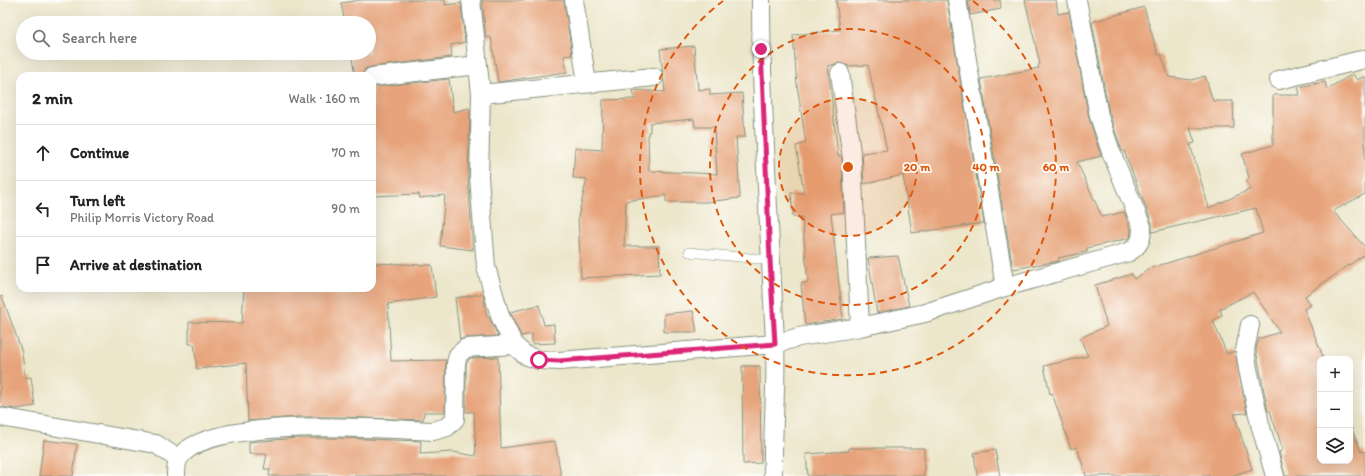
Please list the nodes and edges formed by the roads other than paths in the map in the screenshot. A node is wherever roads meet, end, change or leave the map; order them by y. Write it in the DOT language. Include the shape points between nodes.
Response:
graph roads {
  1 [pos="471,0"];
  2 [pos="574,0"];
  3 [pos="761,0"];
  4 [pos="957,0"];
  5 [pos="1077,0"];
  6 [pos="1365,60"];
  7 [pos="478,65"];
  8 [pos="840,73"];
  9 [pos="376,77"];
  10 [pos="654,77"];
  11 [pos="1279,80"];
  12 [pos="587,83"];
  13 [pos="481,94"];
  14 [pos="689,252"];
  15 [pos="770,260"];
  16 [pos="1005,287"];
  17 [pos="1250,325"];
  18 [pos="860,327"];
  19 [pos="775,344"];
  20 [pos="514,345"];
  21 [pos="0,417"];
  22 [pos="177,468"];
  23 [pos="773,476"];
  24 [pos="1275,476"];
  1 -- 7 [label="street"];
  2 -- 12 [label="street"];
  3 -- 15 [label="street"];
  4 -- 16 [label="street"];
  5 -- 16 [label="street" via="1099,116 1142,227 1142,237 1138,247 1130,252"];
  6 -- 11 [label="street"];
  7 -- 9 [label="street"];
  7 -- 13 [label="street"];
  8 -- 18 [label="street" via="852,159"];
  10 -- 12 [label="street"];
  12 -- 13 [label="street"];
  13 -- 20 [label="street" via="479,176 486,267 500,316"];
  14 -- 15 [label="lane"];
  15 -- 19 [label="street"];
  16 -- 18 [label="street" via="925,313"];
  17 -- 24 [label="street" via="1245,350 1248,369"];
  18 -- 19 [label="street" via="822,332"];
  19 -- 20 [label="street" via="559,361 539,360 525,355"];
  19 -- 23 [label="street"];
  20 -- 22 [label="street" via="466,348 458,355 455,419 447,427 433,431 304,426 231,433 199,444 183,453"];
  21 -- 22 [label="street" via="156,444"];
}
